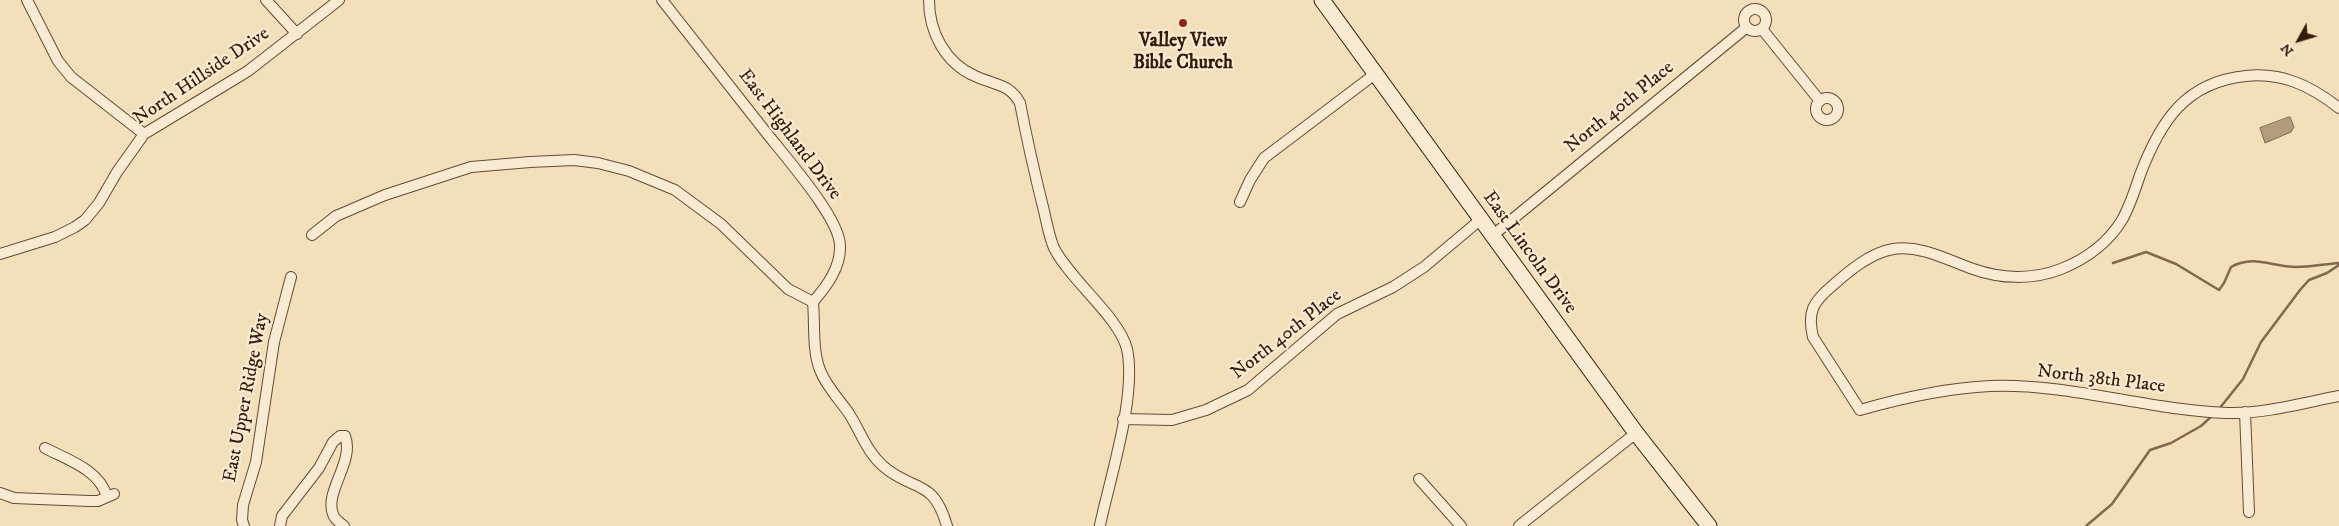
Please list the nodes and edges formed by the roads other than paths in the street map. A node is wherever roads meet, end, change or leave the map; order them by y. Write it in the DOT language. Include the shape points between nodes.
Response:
graph roads {
  1 [pos="27,0"];
  2 [pos="266,0"];
  3 [pos="339,0"];
  4 [pos="662,0"];
  5 [pos="929,0"];
  6 [pos="1322,0"];
  7 [pos="1747,27"];
  8 [pos="1762,29"];
  9 [pos="297,34"];
  10 [pos="1375,74"];
  11 [pos="1820,101"];
  12 [pos="2339,108"];
  13 [pos="144,134"];
  14 [pos="1240,202"];
  15 [pos="1480,220"];
  16 [pos="312,235"];
  17 [pos="1492,236"];
  18 [pos="0,254"];
  19 [pos="291,276"];
  20 [pos="813,302"];
  21 [pos="2339,396"];
  22 [pos="2245,412"];
  23 [pos="1123,419"];
  24 [pos="1636,433"];
  25 [pos="45,448"];
  26 [pos="1419,479"];
  27 [pos="0,494"];
  28 [pos="2249,512"];
  29 [pos="1100,525"];
  30 [pos="244,526"];
  31 [pos="280,526"];
  32 [pos="344,526"];
  33 [pos="947,526"];
  34 [pos="1461,526"];
  35 [pos="1519,526"];
  36 [pos="1709,526"];
  1 -- 13 [label="street" via="58,61 71,77"];
  2 -- 9 [label="street"];
  3 -- 9 [label="street, North Hillside Drive"];
  4 -- 20 [label="street, East Highland Drive" via="799,175 834,227 840,243 839,260 827,286"];
  5 -- 23 [label="street" via="937,40 948,56 974,76 1014,92 1020,104 1036,185 1054,248 1119,330 1126,348 1129,386"];
  6 -- 10 [label="main road, East Lincoln Drive"];
  7 -- 8 [label="street" via="1756,31"];
  7 -- 8 [label="street" via="1747,14 1757,10 1766,20"];
  7 -- 17 [label="street, North 40th Place"];
  8 -- 11 [label="street"];
  9 -- 13 [label="street, North Hillside Drive" via="242,76"];
  10 -- 14 [label="street" via="1264,158"];
  10 -- 15 [label="main road, East Lincoln Drive"];
  12 -- 22 [label="street, North 38th Place" via="2292,79 2233,77 2209,85 2179,104 2167,118 2155,138 2121,221 2091,253 2076,263 2051,273 2020,278 1996,276 1928,252 1893,249 1875,255 1853,269 1819,297 1811,311 1809,324 1813,338 1860,410 1904,398 1990,386 2077,392 2227,413"];
  13 -- 18 [label="street, North Hillside Drive" via="100,203 85,220 55,237"];
  15 -- 17 [label="main road, East Lincoln Drive"];
  15 -- 23 [label="street, North 40th Place" via="1424,267 1393,288 1337,314 1248,390 1206,410 1172,420"];
  16 -- 20 [label="street" via="336,216 384,194 471,167 574,160 598,163 675,190 721,224 788,289"];
  17 -- 24 [label="main road, East Lincoln Drive"];
  19 -- 30 [label="street, East Upper Ridge Way" via="274,342 256,462 243,505"];
  20 -- 33 [label="street" via="817,356 825,381 848,412 874,458 894,475 933,495"];
  21 -- 22 [label="street, North 38th Place"];
  22 -- 28 [label="street"];
  23 -- 29 [label="street"];
  24 -- 35 [label="street"];
  24 -- 36 [label="main road, East Lincoln Drive"];
  25 -- 27 [label="street" via="96,477 111,496 90,501 14,498"];
  26 -- 34 [label="street"];
  31 -- 32 [label="street" via="282,516 319,468 333,442 345,436 346,452 332,498 333,515"];
}
